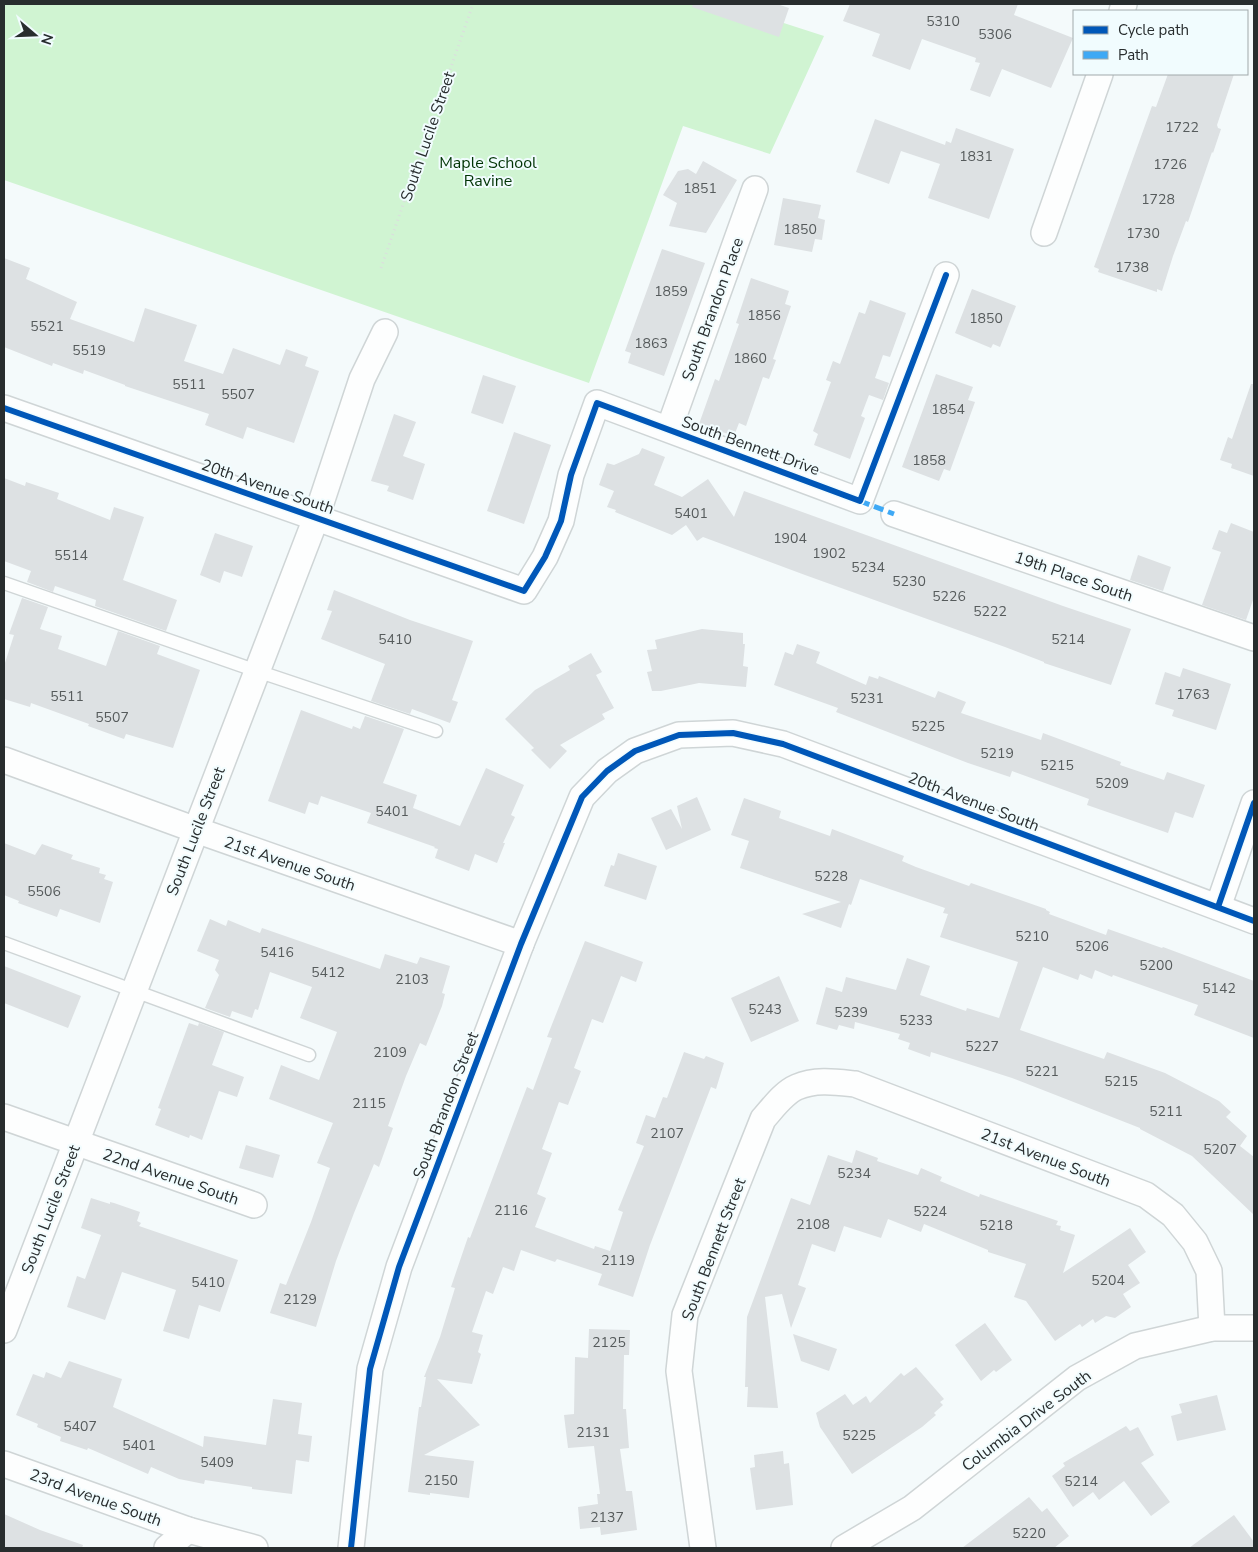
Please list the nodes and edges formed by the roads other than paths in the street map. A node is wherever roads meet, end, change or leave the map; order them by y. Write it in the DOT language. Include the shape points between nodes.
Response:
graph roads {
  1 [pos="1100,75"];
  2 [pos="755,189"];
  3 [pos="1044,233"];
  4 [pos="946,275"];
  5 [pos="385,332"];
  6 [pos="4,408"];
  7 [pos="669,429"];
  8 [pos="894,514"];
  9 [pos="316,518"];
  10 [pos="4,583"];
  11 [pos="524,591"];
  12 [pos="1254,638"];
  13 [pos="257,671"];
  14 [pos="436,731"];
  15 [pos="679,735"];
  16 [pos="4,760"];
  17 [pos="1254,804"];
  18 [pos="196,830"];
  19 [pos="1218,907"];
  20 [pos="1254,921"];
  21 [pos="4,942"];
  22 [pos="521,944"];
  23 [pos="134,992"];
  24 [pos="309,1055"];
  25 [pos="797,1087"];
  26 [pos="4,1117"];
  27 [pos="75,1142"];
  28 [pos="254,1205"];
  29 [pos="1212,1328"];
  30 [pos="1254,1328"];
  31 [pos="4,1330"];
  32 [pos="4,1464"];
  33 [pos="188,1530"];
  34 [pos="167,1548"];
  35 [pos="255,1548"];
  36 [pos="350,1548"];
  37 [pos="703,1548"];
  38 [pos="844,1548"];
  1 -- 3 [label="street"];
  2 -- 7 [label="street, South Brandon Place"];
  4 -- 7 [label="street, South Bennett Drive" via="860,500"];
  5 -- 9 [label="street, South Lucile Street" via="362,378"];
  6 -- 9 [label="street, 20th Avenue South"];
  7 -- 11 [label="street, South Bennett Drive" via="597,402 571,475 561,521 545,557"];
  8 -- 12 [label="street, 19th Place South"];
  9 -- 11 [label="street, 20th Avenue South"];
  9 -- 13 [label="street, South Lucile Street"];
  10 -- 13 [label="lane"];
  13 -- 14 [label="lane"];
  13 -- 18 [label="street, South Lucile Street"];
  15 -- 19 [label="street, 20th Avenue South" via="733,733 783,744"];
  15 -- 22 [label="street, South Brandon Street" via="635,752 608,771 582,797"];
  16 -- 18 [label="street, 21st Avenue South"];
  17 -- 19 [label="street"];
  18 -- 22 [label="street, 21st Avenue South"];
  18 -- 23 [label="street, South Lucile Street"];
  19 -- 20 [label="street, 20th Avenue South"];
  21 -- 23 [label="lane"];
  22 -- 36 [label="street, South Brandon Street" via="399,1267 370,1369"];
  23 -- 24 [label="lane"];
  23 -- 27 [label="street, South Lucile Street"];
  25 -- 29 [label="street, 21st Avenue South" via="826,1081 855,1084 1146,1195 1173,1216 1195,1242 1209,1271"];
  25 -- 37 [label="street, South Bennett Street" via="779,1100 763,1119 685,1315 680,1371"];
  26 -- 27 [label="street, 22nd Avenue South"];
  27 -- 28 [label="street, 22nd Avenue South"];
  27 -- 31 [label="street, South Lucile Street"];
  29 -- 30 [label="street, Columbia Drive South"];
  29 -- 38 [label="street, Columbia Drive South" via="1135,1346 1077,1378 912,1508"];
  32 -- 33 [label="street, 23rd Avenue South"];
  33 -- 34 [label="street"];
  33 -- 35 [label="street"];
}
